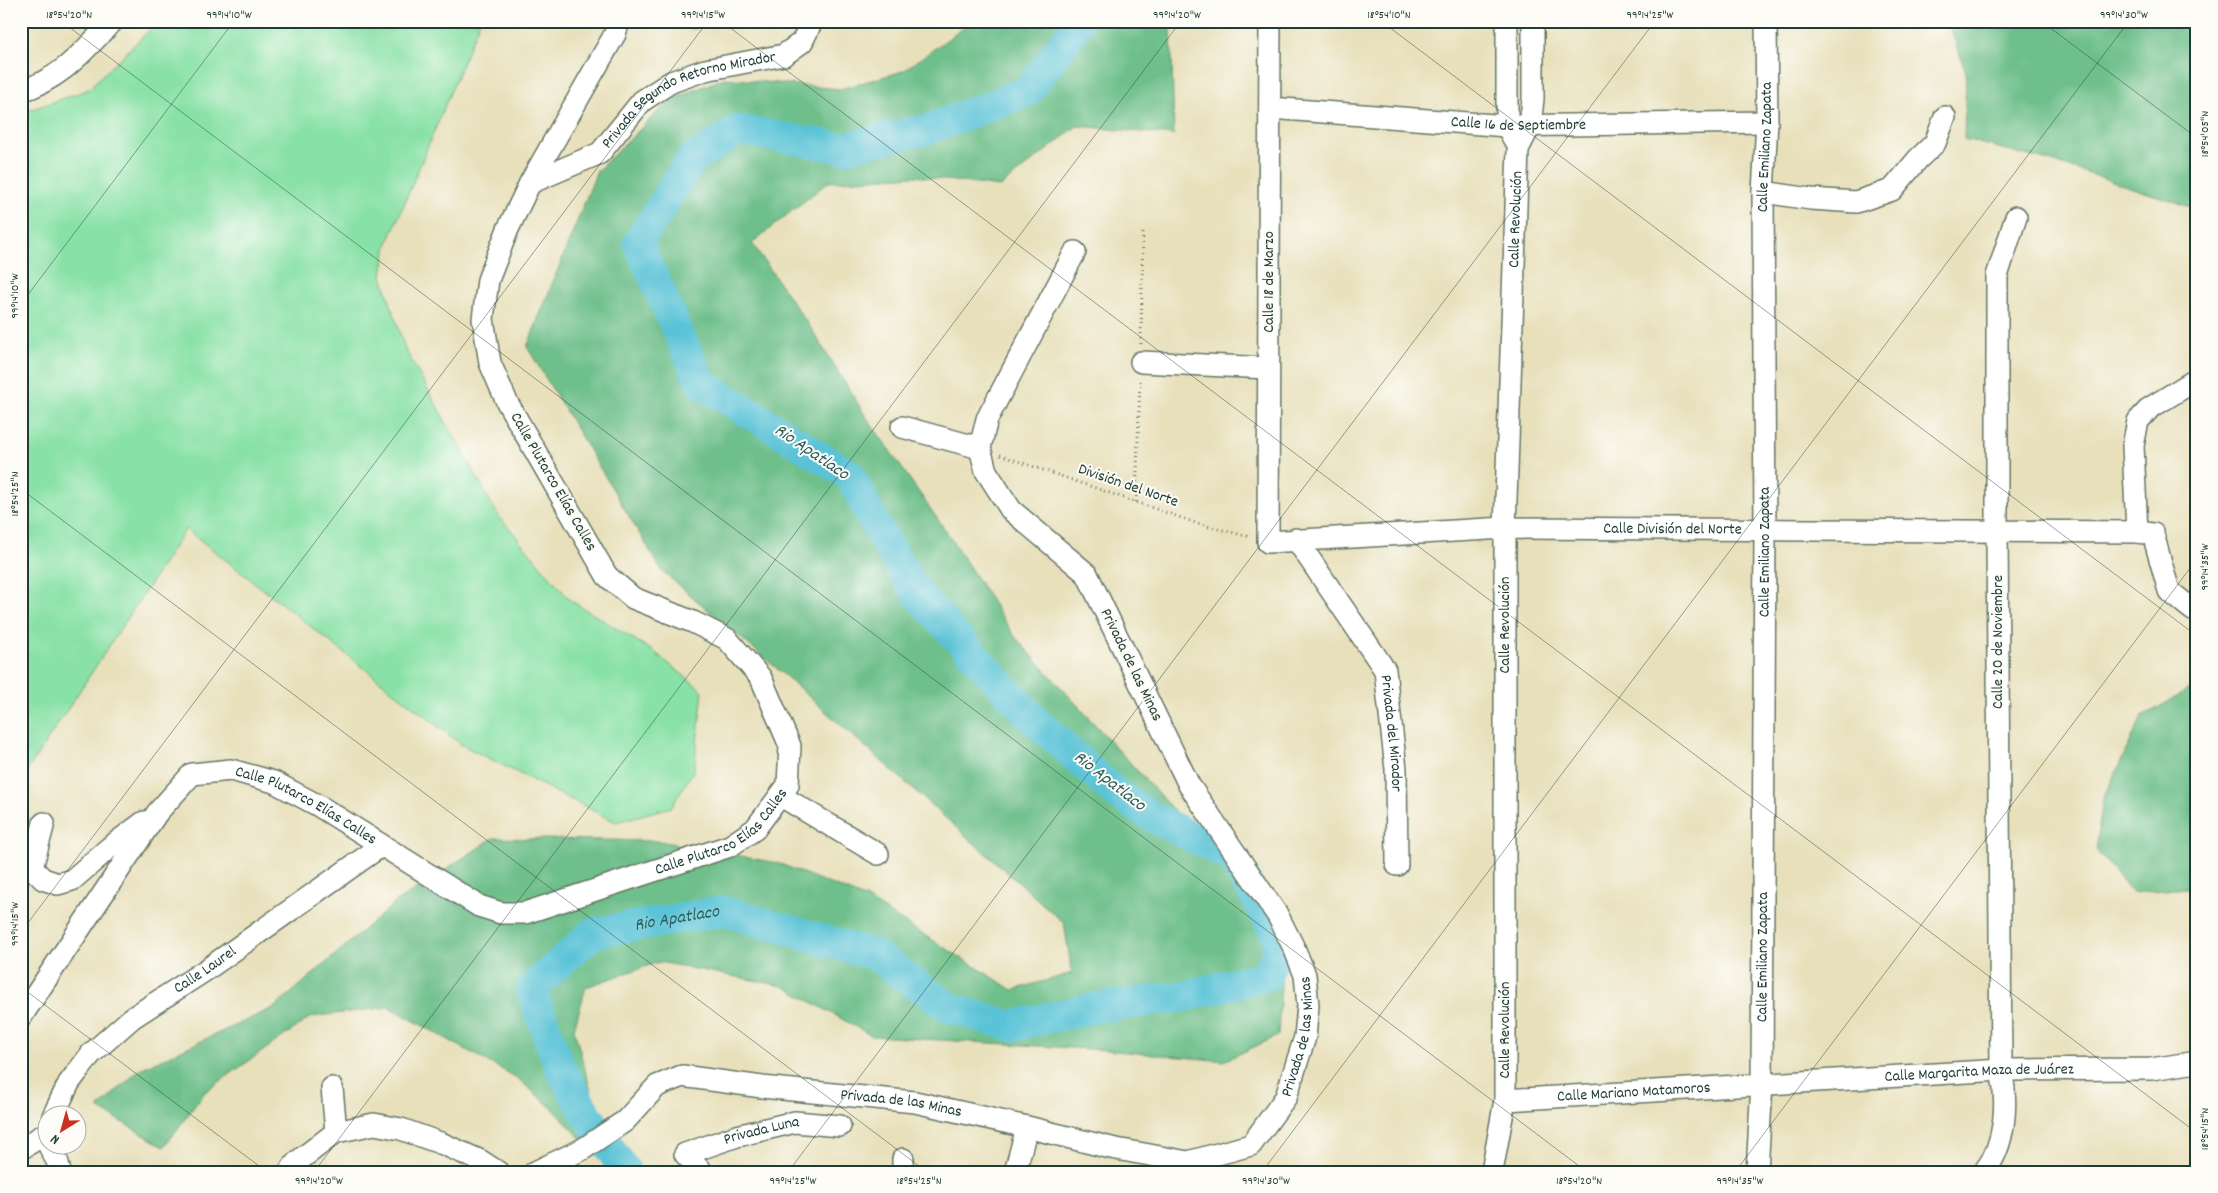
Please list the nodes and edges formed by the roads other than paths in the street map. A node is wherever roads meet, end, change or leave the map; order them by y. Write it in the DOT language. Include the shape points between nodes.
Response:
graph roads {
  1 [pos="113,21"];
  2 [pos="619,21"];
  3 [pos="812,21"];
  4 [pos="1270,21"];
  5 [pos="1507,21"];
  6 [pos="1533,21"];
  7 [pos="1766,21"];
  8 [pos="21,91"];
  9 [pos="1270,108"];
  10 [pos="1945,117"];
  11 [pos="1767,122"];
  12 [pos="1507,126"];
  13 [pos="1530,126"];
  14 [pos="1518,149"];
  15 [pos="530,183"];
  16 [pos="1763,192"];
  17 [pos="2016,217"];
  18 [pos="1074,252"];
  19 [pos="1141,362"];
  20 [pos="1268,368"];
  21 [pos="2197,379"];
  22 [pos="902,427"];
  23 [pos="980,448"];
  24 [pos="1505,528"];
  25 [pos="1765,528"];
  26 [pos="1997,530"];
  27 [pos="2137,532"];
  28 [pos="1296,539"];
  29 [pos="1268,542"];
  30 [pos="2197,610"];
  31 [pos="781,796"];
  32 [pos="157,813"];
  33 [pos="44,823"];
  34 [pos="381,846"];
  35 [pos="878,854"];
  36 [pos="1397,865"];
  37 [pos="21,1017"];
  38 [pos="2197,1062"];
  39 [pos="2001,1070"];
  40 [pos="1762,1083"];
  41 [pos="332,1088"];
  42 [pos="1505,1100"];
  43 [pos="57,1106"];
  44 [pos="840,1126"];
  45 [pos="1027,1127"];
  46 [pos="336,1132"];
  47 [pos="38,1141"];
  48 [pos="21,1149"];
  49 [pos="55,1156"];
  50 [pos="60,1172"];
  51 [pos="290,1172"];
  52 [pos="498,1172"];
  53 [pos="536,1172"];
  54 [pos="702,1172"];
  55 [pos="1015,1172"];
  56 [pos="1492,1172"];
  57 [pos="1756,1172"];
  58 [pos="1984,1172"];
  1 -- 8 [label="street" via="62,72 40,85"];
  2 -- 15 [label="street, Calle Plutarco Elías Calles" via="615,34"];
  3 -- 15 [label="street, Privada Segundo Retorno Mirador" via="802,42 784,55 704,70 671,82 642,101 600,153"];
  4 -- 9 [label="street, Calle 18 de Marzo"];
  5 -- 12 [label="street, Calle Revolución"];
  6 -- 13 [label="street, Calle Revolución"];
  7 -- 11 [label="street, Calle Emiliano Zapata"];
  9 -- 12 [label="street, Calle 16 de Septiembre"];
  9 -- 20 [label="street, Calle 18 de Marzo"];
  10 -- 16 [label="street" via="1935,143 1892,190 1856,202"];
  11 -- 13 [label="street, Calle 16 de Septiembre"];
  11 -- 16 [label="street, Calle Emiliano Zapata"];
  12 -- 13 [label="street, Calle 16 de Septiembre"];
  12 -- 14 [label="street, Calle Revolución"];
  13 -- 14 [label="street, Calle Revolución"];
  14 -- 24 [label="street, Calle Revolución"];
  15 -- 31 [label="street, Calle Plutarco Elías Calles" via="488,280 483,319 490,363 507,402 607,576 633,598 728,639 761,678 790,746 788,785"];
  16 -- 25 [label="street, Calle Emiliano Zapata"];
  17 -- 26 [label="street, Calle 20 de Noviembre" via="1997,276"];
  18 -- 23 [label="street, Privada de las Minas" via="987,419"];
  19 -- 20 [label="street"];
  20 -- 29 [label="street, Calle 18 de Marzo"];
  21 -- 27 [label="street" via="2150,408 2138,421 2133,446"];
  22 -- 23 [label="street"];
  23 -- 45 [label="street, Privada de las Minas" via="986,471 1011,510 1087,574 1189,786 1278,916 1305,975 1308,1006 1305,1037 1286,1097 1251,1145 1188,1162 1111,1148"];
  24 -- 25 [label="street, Calle División del Norte"];
  24 -- 28 [label="street, Calle División del Norte"];
  24 -- 42 [label="street, Calle Revolución"];
  25 -- 26 [label="street, Calle División del Norte"];
  25 -- 40 [label="street, Calle Emiliano Zapata"];
  26 -- 27 [label="street, Calle División del Norte"];
  26 -- 39 [label="street, Calle 20 de Noviembre"];
  27 -- 30 [label="street" via="2153,534 2169,591"];
  28 -- 29 [label="street, Calle División del Norte"];
  28 -- 36 [label="street, Privada del Mirador" via="1385,670 1396,769"];
  31 -- 34 [label="street, Calle Plutarco Elías Calles" via="754,829 730,846 526,914 501,913 479,906"];
  31 -- 35 [label="street"];
  32 -- 33 [label="street" via="72,880 58,884 43,879 32,868"];
  32 -- 34 [label="street, Calle Plutarco Elías Calles" via="192,774 230,770 274,782 319,806"];
  32 -- 37 [label="street, Calle Plutarco Elías Calles"];
  34 -- 43 [label="street, Calle Laurel" via="206,970 132,1018 91,1054 69,1083"];
  38 -- 39 [label="street, Calle Margarita Maza de Juárez" via="2151,1069"];
  39 -- 40 [label="street, Calle Margarita Maza de Juárez"];
  39 -- 58 [label="street, Calle 20 de Noviembre" via="2006,1090 2004,1112 1997,1148"];
  40 -- 42 [label="street, Calle Mariano Matamoros"];
  40 -- 57 [label="street, Calle Emiliano Zapata"];
  41 -- 46 [label="street"];
  42 -- 56 [label="street, Calle Revolución"];
  44 -- 54 [label="street, Privada Luna" via="795,1122 737,1136 685,1154"];
  45 -- 53 [label="street, Privada de las Minas" via="915,1102 682,1076 657,1086 625,1121 583,1149"];
  45 -- 55 [label="street"];
  46 -- 51 [label="street" via="297,1162"];
  46 -- 52 [label="street" via="374,1124 401,1129 443,1144"];
  47 -- 48 [label="street"];
  49 -- 50 [label="street"];
}
